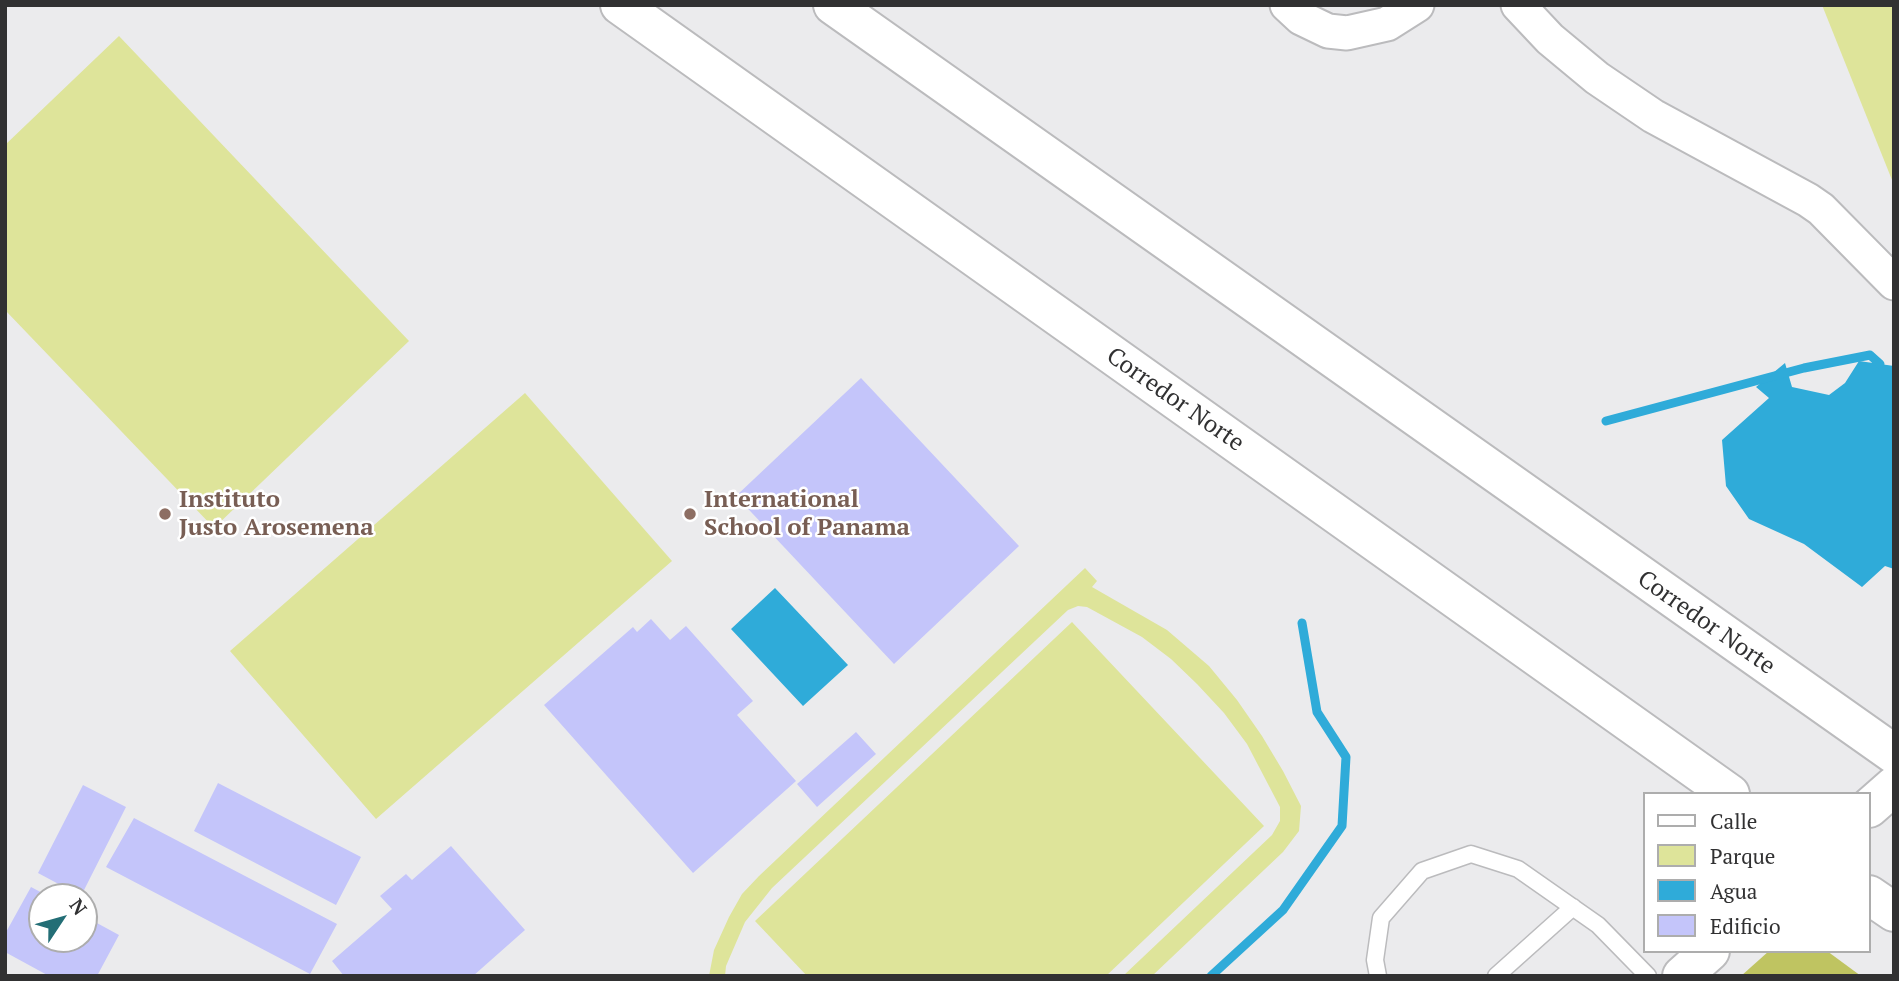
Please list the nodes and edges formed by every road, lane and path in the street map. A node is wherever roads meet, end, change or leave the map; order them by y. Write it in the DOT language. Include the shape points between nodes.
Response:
graph roads {
  1 [pos="620,5"];
  2 [pos="833,5"];
  3 [pos="1287,5"];
  4 [pos="1416,5"];
  5 [pos="1518,5"];
  6 [pos="1894,283"];
  7 [pos="1894,754"];
  8 [pos="1894,786"];
  9 [pos="1727,792"];
  10 [pos="1871,806"];
  11 [pos="1871,896"];
  12 [pos="1573,907"];
  13 [pos="1894,912"];
  14 [pos="1708,953"];
  15 [pos="1378,976"];
  16 [pos="1496,976"];
  17 [pos="1648,976"];
  18 [pos="1682,976"];
  1 -- 9 [label="main road, Corredor Norte"];
  2 -- 7 [label="main road, Corredor Norte"];
  3 -- 4 [label="street" via="1328,31 1347,33 1387,24"];
  5 -- 6 [label="street" via="1597,78 1653,116 1821,209"];
  8 -- 10 [label="main road"];
  11 -- 13 [label="main road"];
  12 -- 15 [label="lane" via="1517,869 1471,854 1422,871 1381,918 1375,960"];
  12 -- 16 [label="lane"];
  12 -- 17 [label="lane" via="1598,925"];
  14 -- 18 [label="main road"];
}
